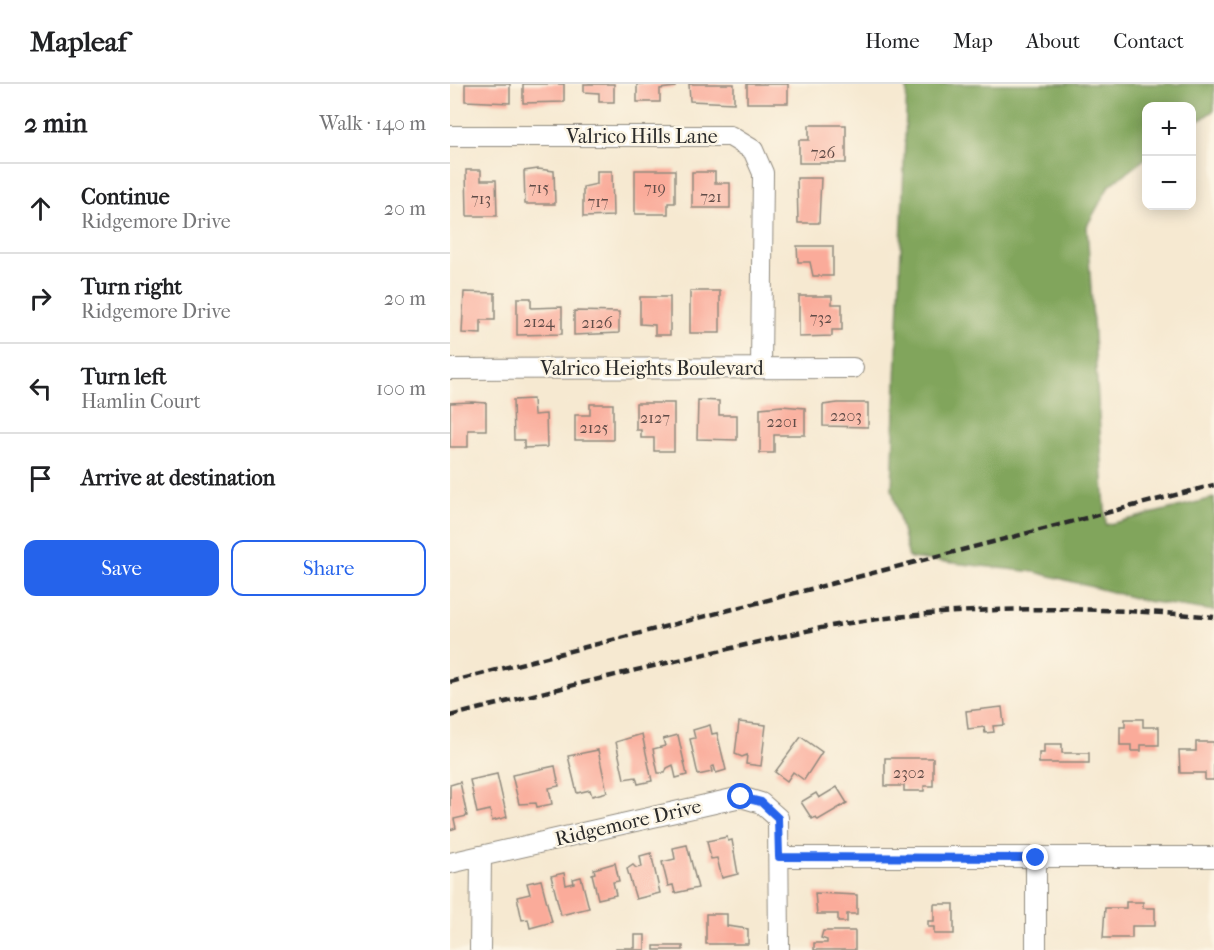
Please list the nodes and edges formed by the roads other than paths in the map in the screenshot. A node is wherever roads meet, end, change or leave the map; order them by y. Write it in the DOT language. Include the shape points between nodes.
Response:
graph roads {
  1 [pos="450,136"];
  2 [pos="761,368"];
  3 [pos="853,368"];
  4 [pos="450,369"];
  5 [pos="481,856"];
  6 [pos="779,857"];
  7 [pos="1214,857"];
  8 [pos="1036,858"];
  9 [pos="450,863"];
  10 [pos="480,950"];
  11 [pos="779,950"];
  12 [pos="1035,950"];
  1 -- 2 [label="street, Valrico Hills Lane" via="730,136 753,150 763,173"];
  2 -- 3 [label="street, Valrico Heights Boulevard"];
  2 -- 4 [label="street, Valrico Heights Boulevard"];
  5 -- 6 [label="street, Ridgemore Drive" via="741,797 761,802 778,818"];
  5 -- 9 [label="street, Ridgemore Drive"];
  5 -- 10 [label="street"];
  6 -- 8 [label="street"];
  6 -- 11 [label="street, Ridgemore Drive"];
  7 -- 8 [label="street"];
  8 -- 12 [label="street"];
}
